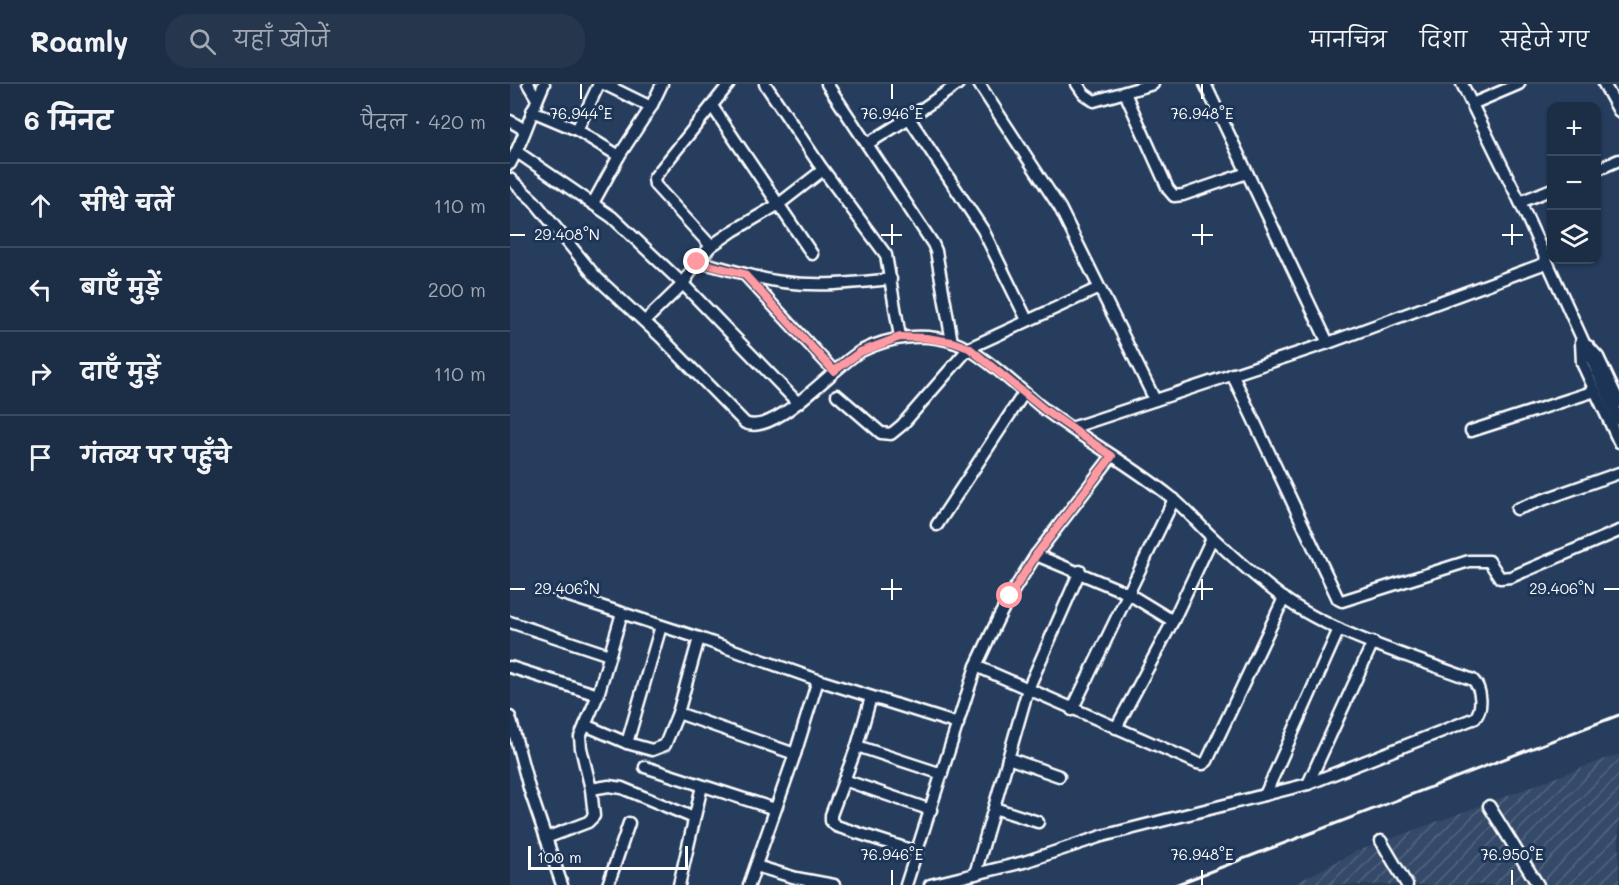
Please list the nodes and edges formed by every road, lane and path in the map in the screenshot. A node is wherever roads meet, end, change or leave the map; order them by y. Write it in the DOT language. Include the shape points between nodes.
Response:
graph roads {
  1 [pos="528,84"];
  2 [pos="544,84"];
  3 [pos="599,84"];
  4 [pos="604,84"];
  5 [pos="662,84"];
  6 [pos="729,84"];
  7 [pos="765,84"];
  8 [pos="827,84"];
  9 [pos="958,84"];
  10 [pos="979,84"];
  11 [pos="1077,84"];
  12 [pos="1153,84"];
  13 [pos="1205,84"];
  14 [pos="1462,84"];
  15 [pos="1519,84"];
  16 [pos="1604,84"];
  17 [pos="1125,93"];
  18 [pos="537,99"];
  19 [pos="1472,104"];
  20 [pos="712,105"];
  21 [pos="651,107"];
  22 [pos="532,111"];
  23 [pos="1619,111"];
  24 [pos="909,118"];
  25 [pos="510,121"];
  26 [pos="525,130"];
  27 [pos="577,130"];
  28 [pos="867,144"];
  29 [pos="517,152"];
  30 [pos="619,156"];
  31 [pos="1619,160"];
  32 [pos="510,164"];
  33 [pos="1601,168"];
  34 [pos="823,170"];
  35 [pos="1247,172"];
  36 [pos="510,179"];
  37 [pos="1547,191"];
  38 [pos="1520,202"];
  39 [pos="593,203"];
  40 [pos="779,204"];
  41 [pos="711,246"];
  42 [pos="812,254"];
  43 [pos="697,262"];
  44 [pos="1546,263"];
  45 [pos="744,274"];
  46 [pos="891,279"];
  47 [pos="682,284"];
  48 [pos="1099,288"];
  49 [pos="1027,320"];
  50 [pos="645,321"];
  51 [pos="900,337"];
  52 [pos="1581,339"];
  53 [pos="952,342"];
  54 [pos="1328,343"];
  55 [pos="969,348"];
  56 [pos="834,371"];
  57 [pos="1232,374"];
  58 [pos="1595,391"];
  59 [pos="1024,393"];
  60 [pos="837,396"];
  61 [pos="1155,400"];
  62 [pos="1619,402"];
  63 [pos="798,404"];
  64 [pos="1619,420"];
  65 [pos="1071,428"];
  66 [pos="1471,431"];
  67 [pos="1619,442"];
  68 [pos="1112,456"];
  69 [pos="1619,473"];
  70 [pos="1174,499"];
  71 [pos="1517,509"];
  72 [pos="937,525"];
  73 [pos="1619,531"];
  74 [pos="1212,538"];
  75 [pos="1036,555"];
  76 [pos="1080,572"];
  77 [pos="560,593"];
  78 [pos="1127,593"];
  79 [pos="1284,598"];
  80 [pos="622,613"];
  81 [pos="1173,621"];
  82 [pos="510,622"];
  83 [pos="660,626"];
  84 [pos="1340,629"];
  85 [pos="699,638"];
  86 [pos="1373,642"];
  87 [pos="609,655"];
  88 [pos="976,666"];
  89 [pos="510,667"];
  90 [pos="819,680"];
  91 [pos="1028,689"];
  92 [pos="597,695"];
  93 [pos="871,698"];
  94 [pos="1072,710"];
  95 [pos="678,713"];
  96 [pos="510,717"];
  97 [pos="958,724"];
  98 [pos="585,725"];
  99 [pos="1116,728"];
  100 [pos="627,743"];
  101 [pos="857,746"];
  102 [pos="795,754"];
  103 [pos="1008,758"];
  104 [pos="645,768"];
  105 [pos="942,774"];
  106 [pos="1059,776"];
  107 [pos="844,780"];
  108 [pos="1308,784"];
  109 [pos="702,786"];
  110 [pos="591,789"];
  111 [pos="1265,795"];
  112 [pos="1489,806"];
  113 [pos="994,808"];
  114 [pos="775,809"];
  115 [pos="931,810"];
  116 [pos="694,818"];
  117 [pos="1038,822"];
  118 [pos="629,823"];
  119 [pos="546,838"];
  120 [pos="1381,841"];
  121 [pos="916,852"];
  122 [pos="756,866"];
  123 [pos="975,874"];
  124 [pos="562,885"];
  125 [pos="608,885"];
  126 [pos="679,885"];
  127 [pos="749,885"];
  128 [pos="834,885"];
  129 [pos="906,885"];
  130 [pos="930,885"];
  131 [pos="1407,885"];
  132 [pos="1538,885"];
  1 -- 18 [label="street"];
  2 -- 18 [label="street"];
  3 -- 27 [label="street"];
  4 -- 21 [label="street"];
  5 -- 21 [label="street"];
  6 -- 20 [label="street"];
  7 -- 34 [label="street"];
  8 -- 28 [label="street"];
  9 -- 24 [label="street"];
  10 -- 48 [label="street" via="1060,208"];
  11 -- 17 [label="street" via="1094,101"];
  12 -- 17 [label="street"];
  13 -- 35 [label="street"];
  14 -- 19 [label="street"];
  15 -- 19 [label="street"];
  16 -- 23 [label="street"];
  17 -- 35 [label="street" via="1174,196"];
  18 -- 22 [label="street"];
  19 -- 38 [label="street"];
  20 -- 40 [label="street"];
  20 -- 41 [label="street" via="654,181"];
  21 -- 30 [label="street"];
  22 -- 26 [label="street"];
  22 -- 27 [label="street"];
  24 -- 28 [label="street"];
  24 -- 49 [label="street" via="983,230"];
  25 -- 26 [label="street"];
  26 -- 29 [label="street"];
  27 -- 30 [label="street"];
  28 -- 53 [label="street" via="936,250"];
  29 -- 32 [label="street"];
  29 -- 39 [label="street"];
  30 -- 39 [label="street"];
  31 -- 33 [label="street"];
  34 -- 40 [label="street"];
  34 -- 46 [label="street" via="883,249"];
  35 -- 54 [label="street"];
  36 -- 50 [label="street" via="534,201 596,277"];
  37 -- 38 [label="street"];
  38 -- 44 [label="street"];
  39 -- 47 [label="street"];
  40 -- 41 [label="street"];
  40 -- 42 [label="street"];
  41 -- 43 [label="street"];
  43 -- 45 [label="street"];
  43 -- 47 [label="street"];
  44 -- 52 [label="street"];
  44 -- 54 [label="street"];
  45 -- 46 [label="street" via="826,285"];
  45 -- 56 [label="street"];
  46 -- 51 [label="street"];
  47 -- 50 [label="street"];
  47 -- 63 [label="street"];
  48 -- 49 [label="street"];
  48 -- 61 [label="street"];
  49 -- 55 [label="street"];
  50 -- 63 [label="street" via="745,423 758,424"];
  51 -- 53 [label="street"];
  51 -- 56 [label="street" via="860,352"];
  52 -- 58 [label="street" via="1582,363"];
  52 -- 62 [label="street" via="1598,357"];
  52 -- 64 [label="street"];
  53 -- 55 [label="street"];
  54 -- 57 [label="street"];
  55 -- 59 [label="street"];
  55 -- 60 [label="street" via="891,434 881,433"];
  56 -- 63 [label="street"];
  57 -- 61 [label="street"];
  57 -- 73 [label="street" via="1342,601 1468,561 1489,561 1500,578 1511,578"];
  58 -- 66 [label="street"];
  58 -- 67 [label="street"];
  59 -- 65 [label="street"];
  59 -- 72 [label="street"];
  61 -- 65 [label="street"];
  65 -- 68 [label="street"];
  68 -- 70 [label="street"];
  68 -- 75 [label="street"];
  69 -- 71 [label="street"];
  70 -- 74 [label="street"];
  70 -- 78 [label="street"];
  74 -- 79 [label="street"];
  74 -- 81 [label="street"];
  75 -- 76 [label="street"];
  75 -- 88 [label="street" via="1010,596"];
  76 -- 78 [label="street"];
  76 -- 91 [label="street"];
  77 -- 80 [label="street"];
  78 -- 81 [label="street"];
  78 -- 94 [label="street"];
  79 -- 84 [label="street"];
  79 -- 99 [label="street" via="1205,763"];
  80 -- 83 [label="street"];
  80 -- 87 [label="street"];
  81 -- 99 [label="street"];
  82 -- 87 [label="street"];
  83 -- 85 [label="street"];
  83 -- 100 [label="street"];
  84 -- 86 [label="street"];
  84 -- 111 [label="street"];
  85 -- 90 [label="street"];
  85 -- 95 [label="street"];
  86 -- 108 [label="street"];
  86 -- 108 [label="street" via="1473,680 1479,690 1479,713 1471,720"];
  87 -- 92 [label="street"];
  88 -- 91 [label="street"];
  88 -- 97 [label="street"];
  89 -- 92 [label="street"];
  90 -- 93 [label="street"];
  90 -- 102 [label="street"];
  91 -- 94 [label="street"];
  91 -- 103 [label="street"];
  92 -- 98 [label="street"];
  93 -- 97 [label="street"];
  93 -- 101 [label="street"];
  94 -- 99 [label="street"];
  95 -- 100 [label="street" via="668,741 660,748 651,750"];
  95 -- 102 [label="street"];
  96 -- 119 [label="street"];
  97 -- 105 [label="street"];
  98 -- 100 [label="street"];
  98 -- 110 [label="street" via="580,743"];
  101 -- 105 [label="street"];
  101 -- 107 [label="street"];
  102 -- 114 [label="street"];
  103 -- 106 [label="street"];
  103 -- 113 [label="street"];
  104 -- 109 [label="street"];
  105 -- 115 [label="street"];
  107 -- 115 [label="street"];
  107 -- 121 [label="street" via="831,815 833,824"];
  108 -- 111 [label="street"];
  109 -- 114 [label="street"];
  109 -- 116 [label="street"];
  110 -- 116 [label="street" via="622,788"];
  110 -- 119 [label="street" via="595,812 592,819"];
  111 -- 123 [label="street" via="1102,836"];
  112 -- 132 [label="street"];
  113 -- 117 [label="street"];
  113 -- 123 [label="street"];
  114 -- 122 [label="street"];
  115 -- 121 [label="street"];
  116 -- 126 [label="street"];
  118 -- 125 [label="street"];
  119 -- 124 [label="street"];
  120 -- 131 [label="street"];
  121 -- 129 [label="street"];
  122 -- 127 [label="street"];
  122 -- 128 [label="street"];
  123 -- 130 [label="street"];
}
